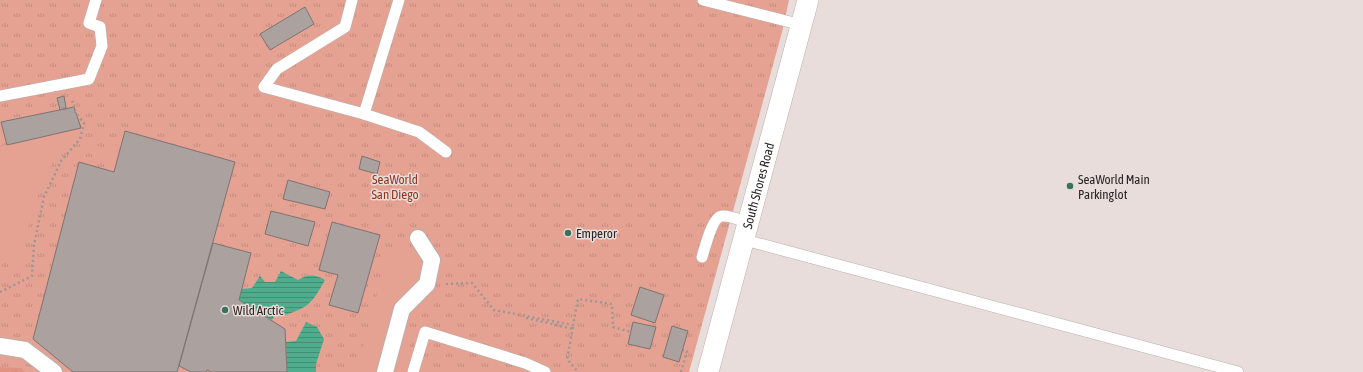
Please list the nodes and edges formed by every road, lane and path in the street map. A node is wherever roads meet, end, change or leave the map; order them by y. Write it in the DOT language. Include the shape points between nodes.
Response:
graph roads {
  1 [pos="96,0"];
  2 [pos="352,0"];
  3 [pos="399,0"];
  4 [pos="703,0"];
  5 [pos="808,0"];
  6 [pos="802,25"];
  7 [pos="69,83"];
  8 [pos="0,96"];
  9 [pos="364,114"];
  10 [pos="446,152"];
  11 [pos="747,232"];
  12 [pos="418,238"];
  13 [pos="702,257"];
  14 [pos="427,284"];
  15 [pos="0,292"];
  16 [pos="494,310"];
  17 [pos="573,325"];
  18 [pos="572,329"];
  19 [pos="631,332"];
  20 [pos="0,346"];
  21 [pos="683,350"];
  22 [pos="54,372"];
  23 [pos="385,372"];
  24 [pos="413,372"];
  25 [pos="545,372"];
  26 [pos="578,372"];
  27 [pos="681,372"];
  28 [pos="708,372"];
  29 [pos="1238,372"];
  1 -- 7 [label="lane" via="89,23 100,27 102,46 89,79"];
  2 -- 9 [label="lane" via="345,27 277,69 264,87"];
  3 -- 9 [label="lane"];
  4 -- 6 [label="lane"];
  5 -- 6 [label="street, South Shores Road"];
  6 -- 11 [label="street, South Shores Road"];
  7 -- 8 [label="lane"];
  7 -- 15 [label="path" via="75,112 84,122 80,139 61,161 44,197 34,244 32,276"];
  9 -- 10 [label="lane" via="419,132"];
  11 -- 13 [label="lane" via="722,216 717,218"];
  11 -- 28 [label="street, South Shores Road"];
  11 -- 29 [label="lane"];
  12 -- 14 [label="street" via="432,260"];
  14 -- 16 [label="path" via="472,283"];
  14 -- 23 [label="street" via="402,309"];
  16 -- 17 [label="path"];
  16 -- 18 [label="path"];
  17 -- 18 [label="path"];
  17 -- 19 [label="path" via="578,299 612,304 613,327"];
  18 -- 26 [label="path" via="567,359"];
  20 -- 22 [label="street" via="25,350"];
  21 -- 27 [label="path" via="686,351"];
  24 -- 25 [label="lane" via="425,332 525,363"];
}
